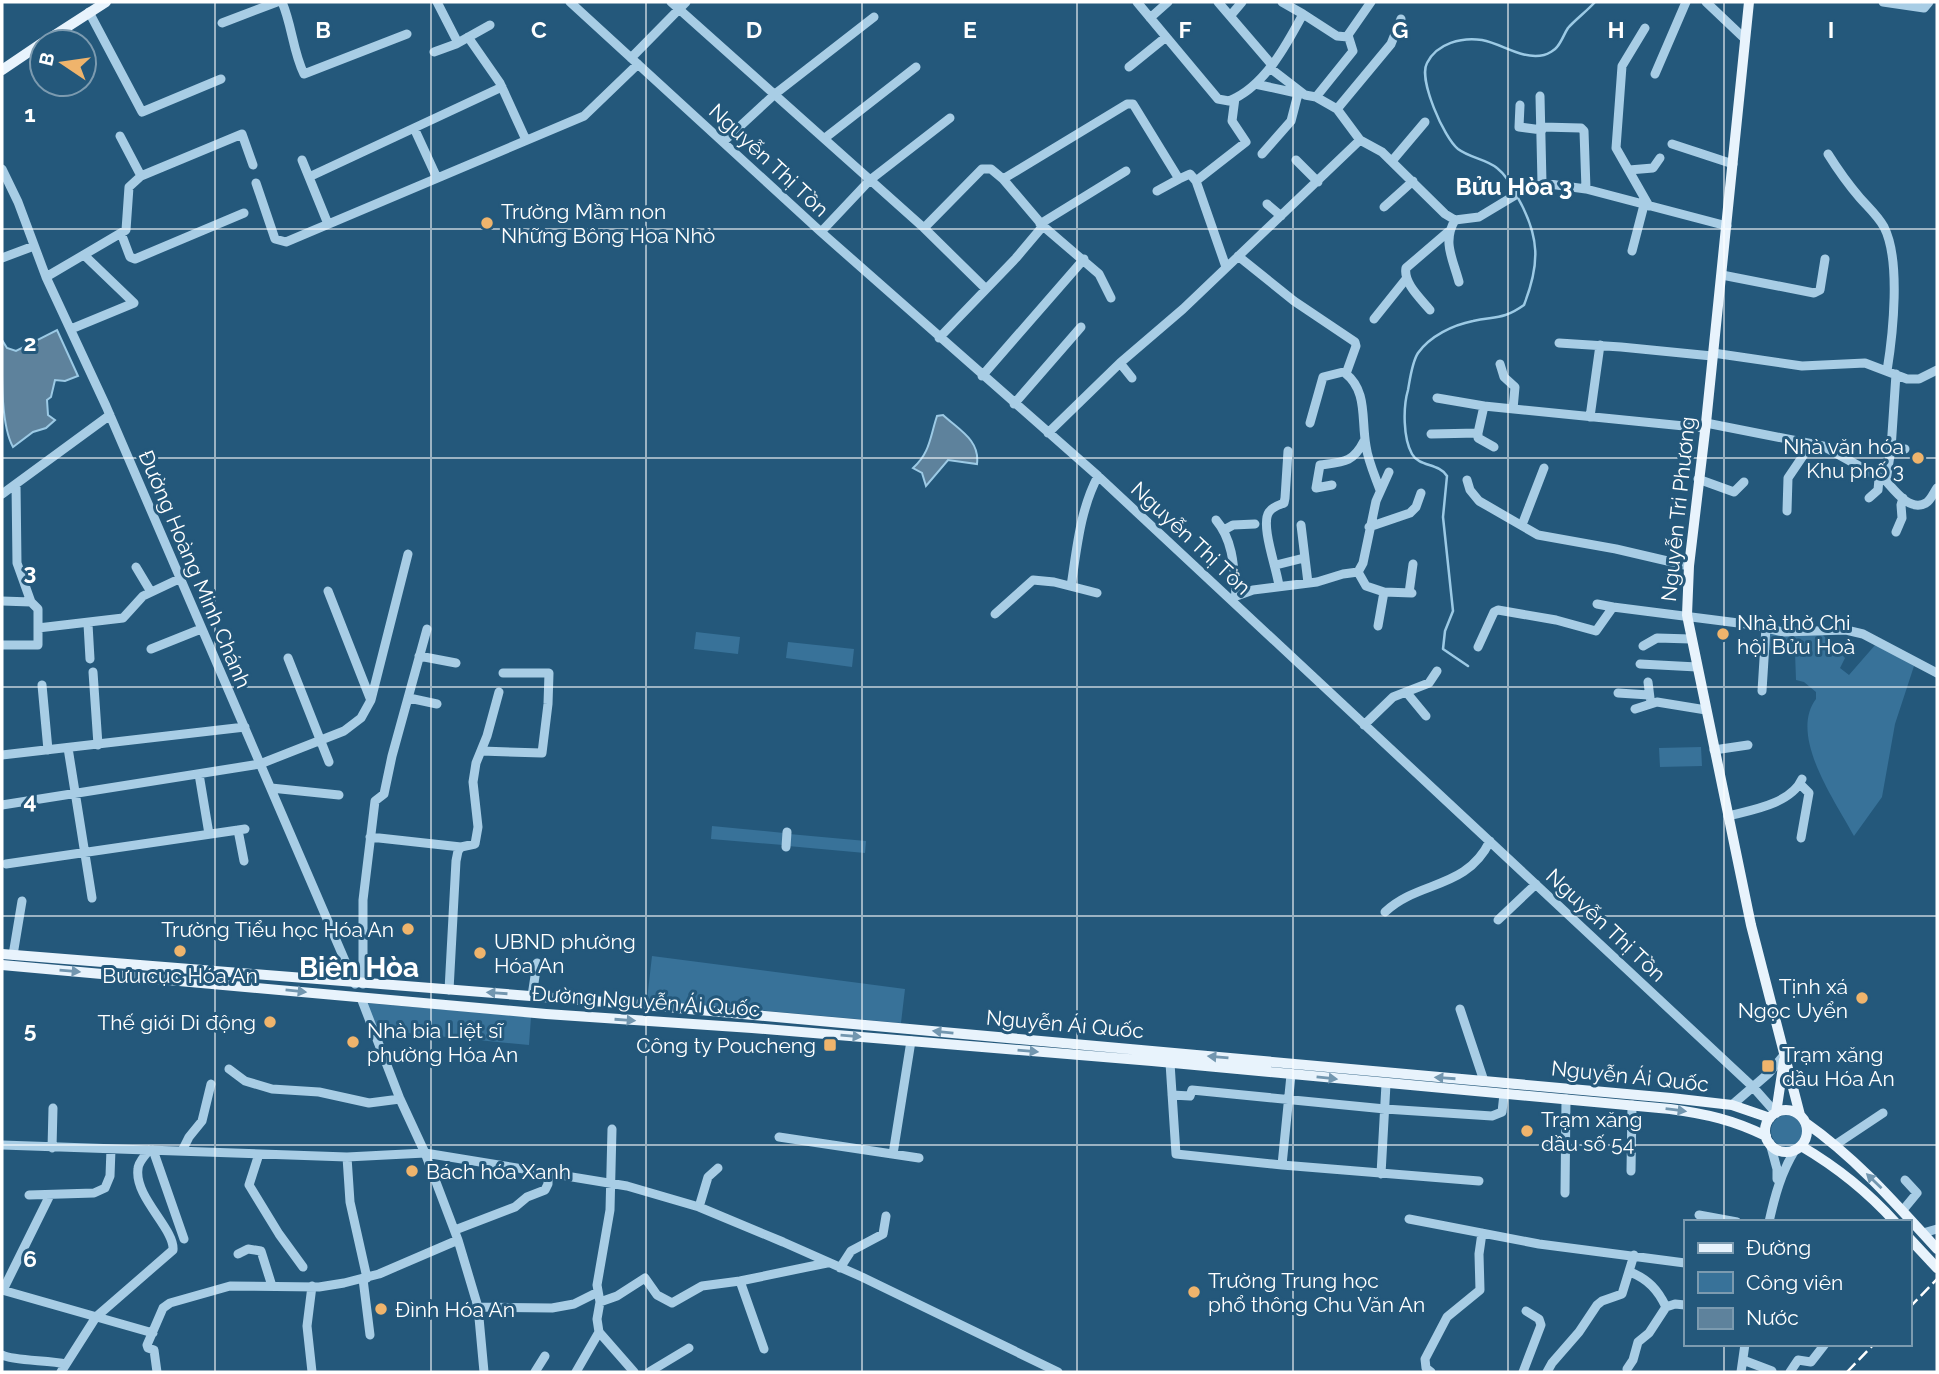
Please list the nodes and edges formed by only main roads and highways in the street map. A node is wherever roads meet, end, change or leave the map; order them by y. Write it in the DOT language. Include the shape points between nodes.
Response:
graph roads {
  1 [pos="106,2"];
  2 [pos="1749,2"];
  3 [pos="65,28"];
  4 [pos="28,53"];
  5 [pos="2,69"];
  6 [pos="7,955"];
  7 [pos="2,965"];
  8 [pos="359,984"];
  9 [pos="361,998"];
  10 [pos="911,1035"];
  11 [pos="1785,1054"];
  12 [pos="1526,1091"];
  13 [pos="1773,1116"];
  14 [pos="1803,1119"];
  15 [pos="1768,1140"];
  16 [pos="1798,1148"];
  17 [pos="1893,1220"];
  18 [pos="1911,1240"];
  19 [pos="1937,1249"];
  20 [pos="1937,1268"];
  1 -- 3 [label="main road"];
  2 -- 11 [label="main road, Nguyễn Tri Phương" via="1687,615 1751,925"];
  4 -- 5 [label="main road"];
  6 -- 8 [label="main road"];
  7 -- 9 [label="main road, Đường Nguyễn Ái Quốc, one-way"];
  8 -- 9 [label="main road"];
  10 -- 8 [label="main road, Nguyễn Ái Quốc, one-way" via="532,996"];
  9 -- 10 [label="main road, Đường Nguyễn Ái Quốc, one-way"];
  12 -- 10 [label="main road, Nguyễn Ái Quốc, one-way" via="1485,1081"];
  10 -- 12 [label="main road, Nguyễn Ái Quốc, one-way" via="1386,1084 1504,1094"];
  11 -- 13 [label="main road, Nguyễn Tri Phương"];
  11 -- 14 [label="main road, Nguyễn Tri Phương"];
  12 -- 13 [label="main road, Nguyễn Ái Quốc" via="1732,1105"];
  12 -- 15 [label="main road, Nguyễn Ái Quốc, one-way" via="1566,1100 1709,1114 1740,1123"];
  13 -- 14 [label="main road" via="1793,1111"];
  13 -- 15 [label="main road" via="1767,1124"];
  14 -- 16 [label="main road" via="1806,1138"];
  19 -- 14 [label="main road, one-way" via="1835,1144"];
  15 -- 16 [label="main road" via="1781,1151"];
  16 -- 17 [label="main road" via="1836,1169"];
  18 -- 20 [label="main road"];
}
